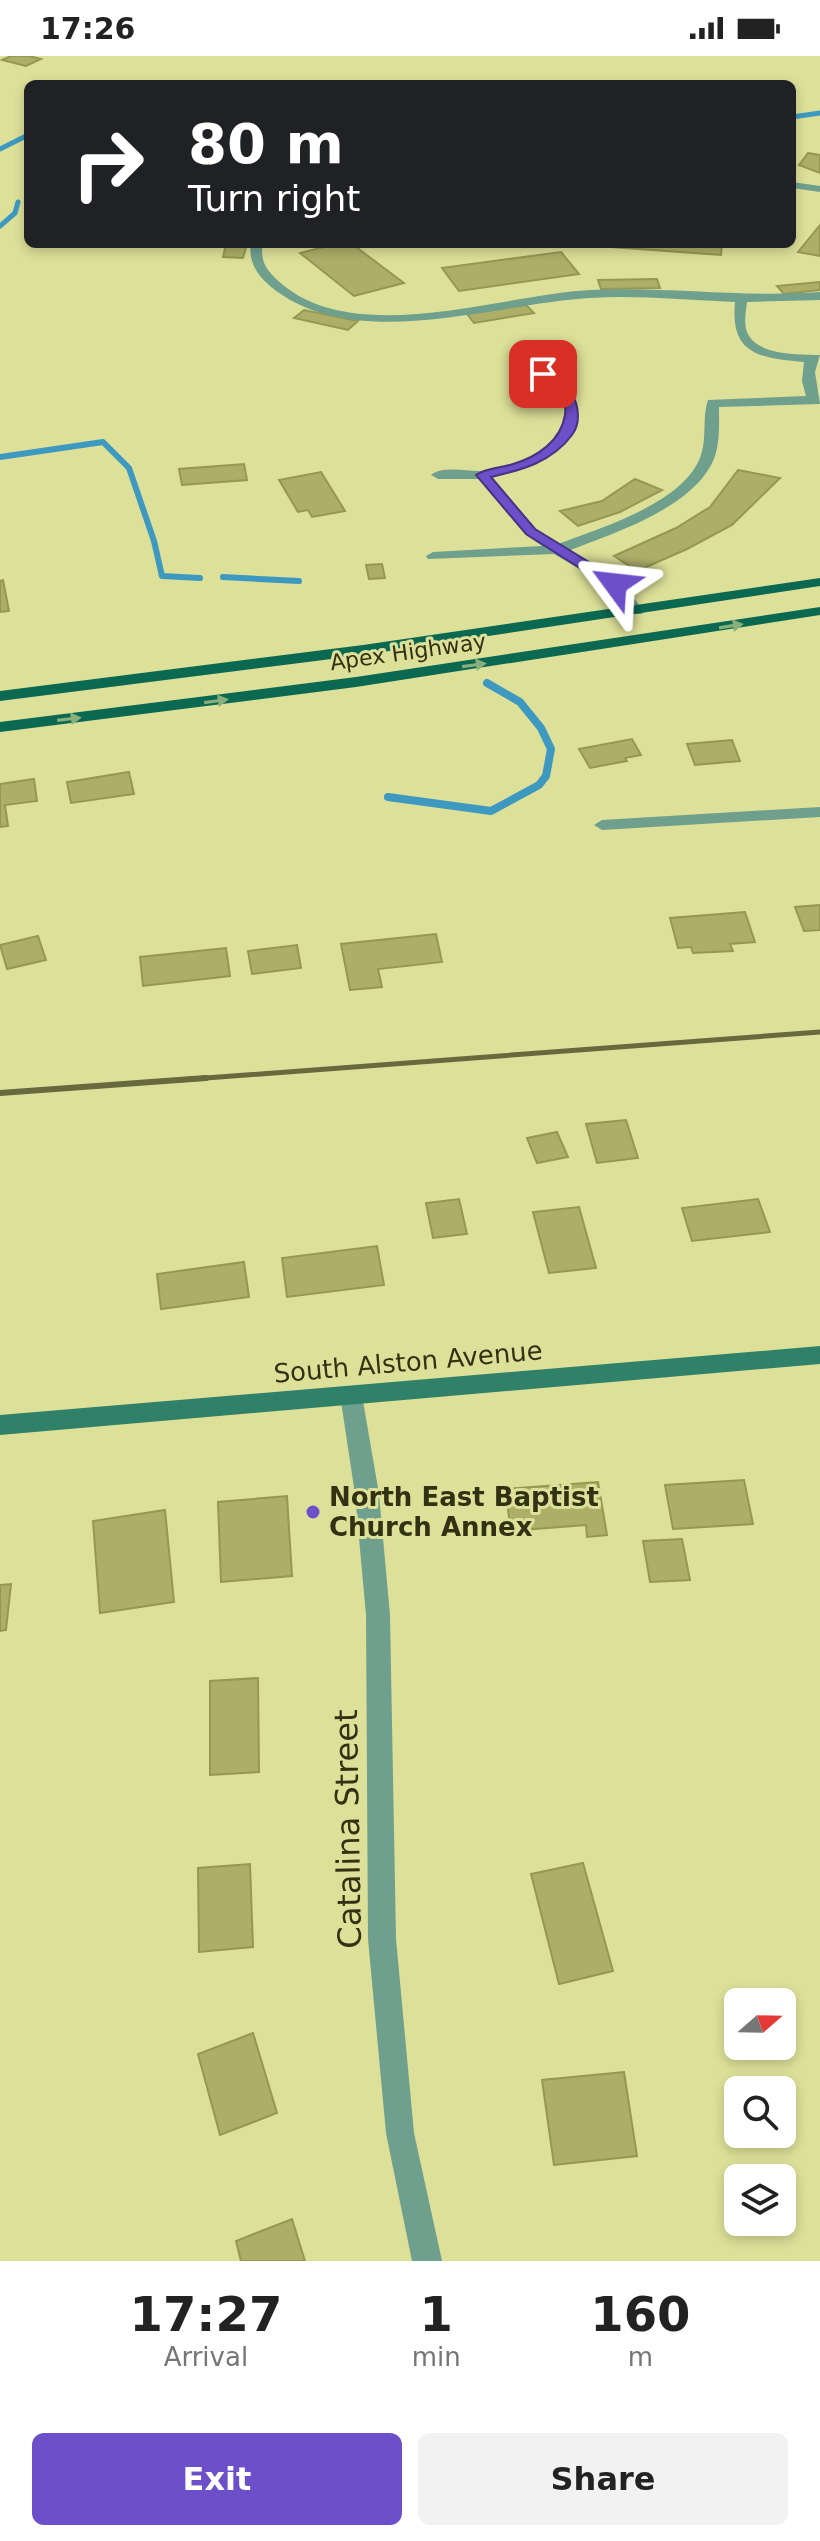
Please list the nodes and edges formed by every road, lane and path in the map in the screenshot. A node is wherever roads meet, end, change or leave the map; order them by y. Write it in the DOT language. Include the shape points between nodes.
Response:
graph roads {
  1 [pos="796,186"];
  2 [pos="820,189"];
  3 [pos="256,248"];
  4 [pos="820,296"];
  5 [pos="741,297"];
  6 [pos="815,359"];
  7 [pos="522,361"];
  8 [pos="818,400"];
  9 [pos="438,475"];
  10 [pos="483,475"];
  11 [pos="557,550"];
  12 [pos="433,556"];
  13 [pos="820,582"];
  14 [pos="637,611"];
  15 [pos="820,611"];
  16 [pos="0,696"];
  17 [pos="0,727"];
  18 [pos="820,812"];
  19 [pos="602,825"];
  20 [pos="820,1355"];
  21 [pos="351,1395"];
  22 [pos="0,1425"];
  23 [pos="427,2261"];
  1 -- 2 [label="street"];
  3 -- 5 [label="street" via="259,268 274,286 307,304 378,319 589,294"];
  4 -- 5 [label="street"];
  5 -- 6 [label="street" via="740,327 749,342 760,349"];
  6 -- 8 [label="street" via="809,388"];
  7 -- 10 [label="street" via="563,387 572,409 569,432 548,452 519,467"];
  8 -- 11 [label="street" via="713,403 712,443 704,465 685,486 653,508"];
  9 -- 10 [label="street"];
  10 -- 11 [label="street" via="531,532"];
  11 -- 12 [label="street"];
  11 -- 14 [label="street" via="615,584"];
  13 -- 14 [label="main road, Apex Highway"];
  14 -- 16 [label="main road, Apex Highway"];
  17 -- 15 [label="main road, Apex Highway, one-way" via="388,678"];
  18 -- 19 [label="street"];
  20 -- 21 [label="street, South Alston Avenue"];
  21 -- 22 [label="street, South Alston Avenue"];
  21 -- 23 [label="street, Catalina Street" via="378,1615 382,1939 400,2133"];
}
